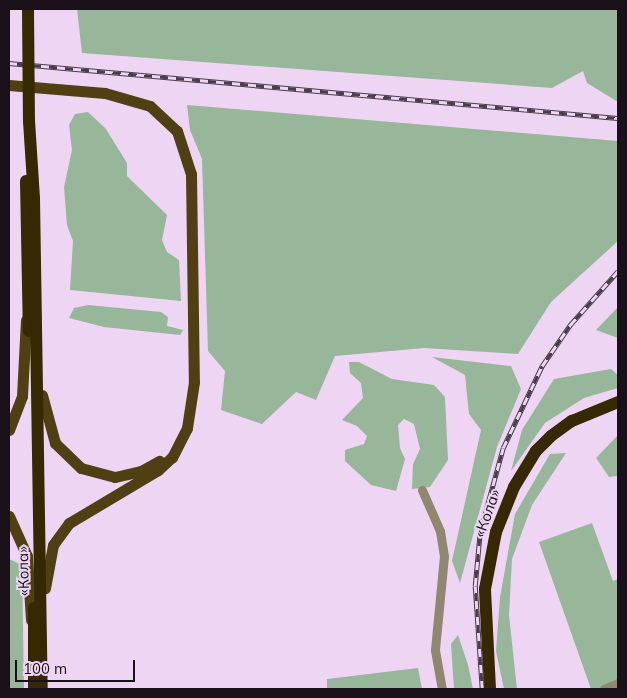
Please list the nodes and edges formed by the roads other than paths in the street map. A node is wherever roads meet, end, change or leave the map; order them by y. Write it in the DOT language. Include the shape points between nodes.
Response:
graph roads {
  1 [pos="28,9"];
  2 [pos="9,85"];
  3 [pos="29,121"];
  4 [pos="27,311"];
  5 [pos="37,362"];
  6 [pos="618,402"];
  7 [pos="9,430"];
  8 [pos="183,437"];
  9 [pos="422,490"];
  10 [pos="9,516"];
  11 [pos="37,628"];
  12 [pos="618,683"];
  13 [pos="34,689"];
  14 [pos="42,689"];
  15 [pos="442,689"];
  16 [pos="490,689"];
  17 [pos="604,689"];
  1 -- 3 [label="highway, bridge"];
  2 -- 8 [label="main road" via="137,100 161,114 182,141 191,174 194,325 193,396"];
  3 -- 4 [label="highway, «Кола»"];
  3 -- 5 [label="highway, «Кола»"];
  4 -- 7 [label="main road" via="22,396"];
  4 -- 11 [label="highway, «Кола»"];
  5 -- 8 [label="main road" via="50,433 62,453 81,468 115,476 141,471 162,459"];
  5 -- 11 [label="highway, «Кола»"];
  6 -- 16 [label="highway, «Кола»" via="572,421 551,436 536,451 514,486 496,532 485,590"];
  8 -- 11 [label="main road" via="158,470 80,513 59,534 49,558"];
  9 -- 15 [label="street" via="440,531 444,556 435,650"];
  10 -- 11 [label="main road" via="26,556"];
  11 -- 13 [label="highway, «Кола»"];
  11 -- 14 [label="highway, «Кола»"];
  12 -- 17 [label="street"];
}
